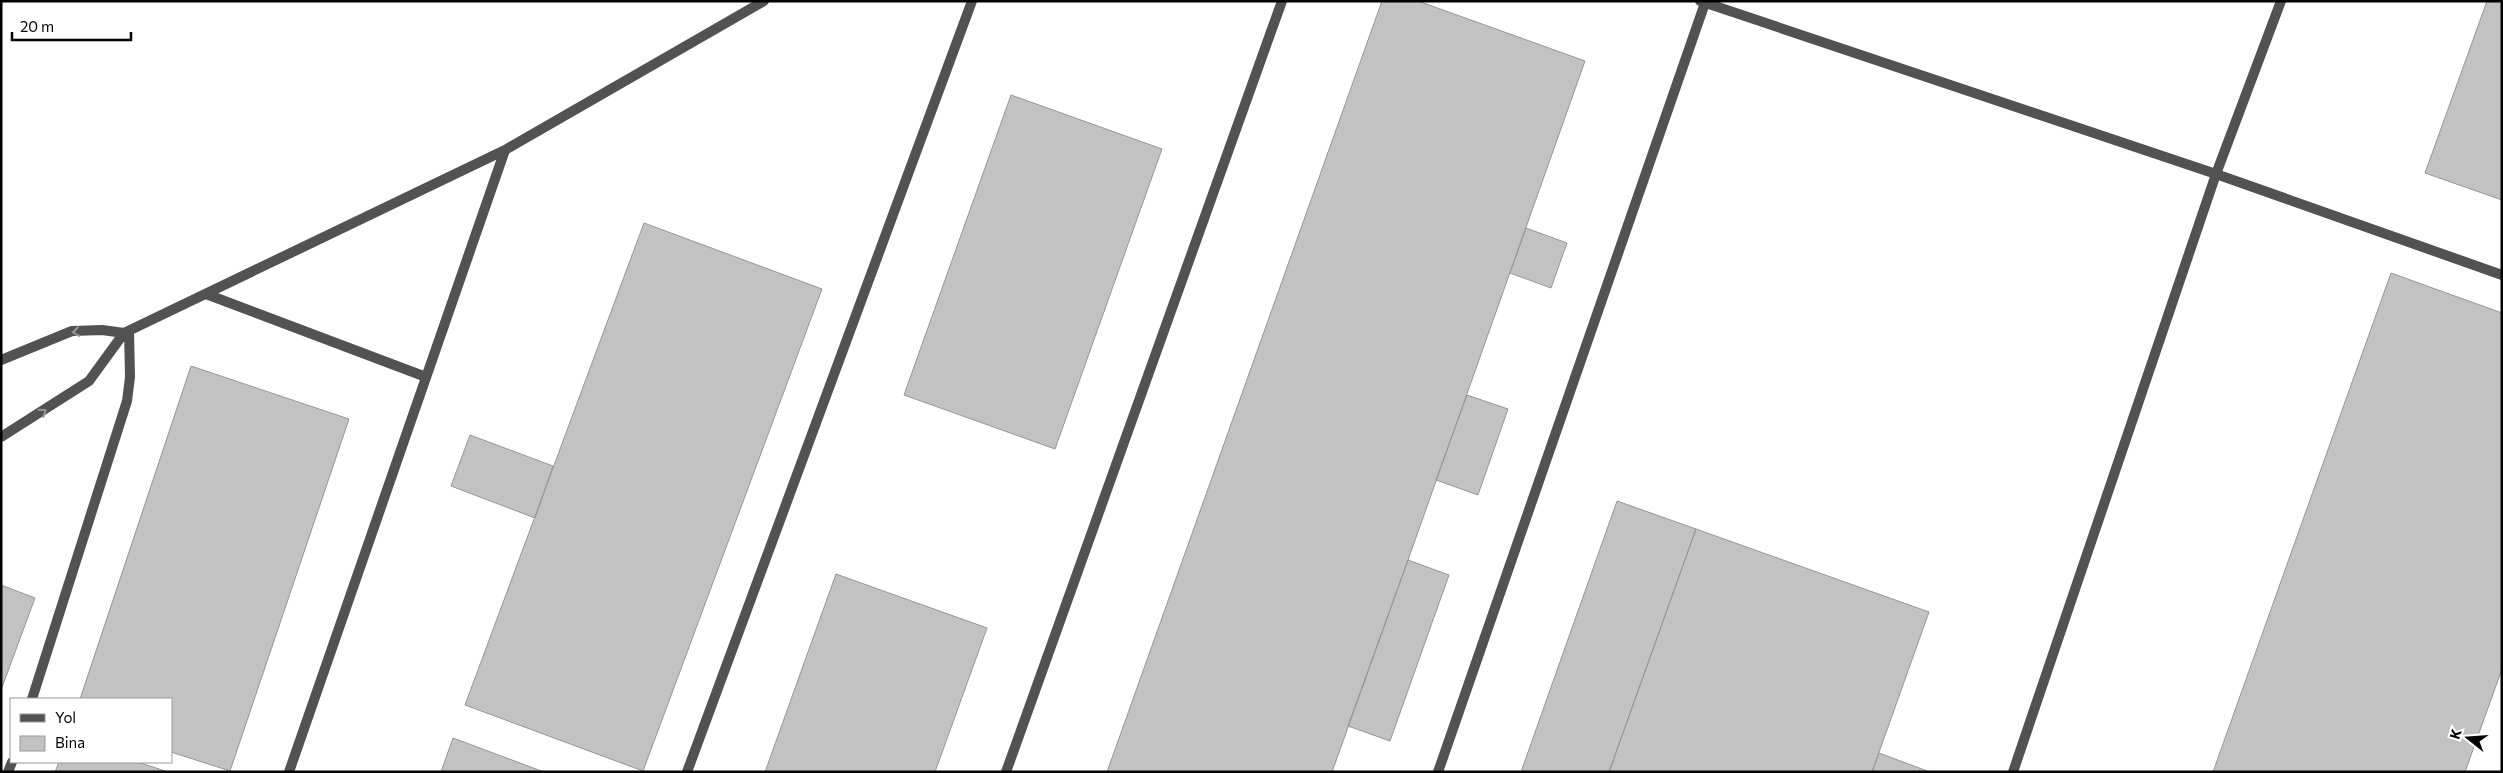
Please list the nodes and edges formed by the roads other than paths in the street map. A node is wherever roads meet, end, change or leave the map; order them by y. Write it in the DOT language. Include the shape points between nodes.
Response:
graph roads {
  1 [pos="764,1"];
  2 [pos="972,1"];
  3 [pos="1282,1"];
  4 [pos="2280,1"];
  5 [pos="1703,2"];
  6 [pos="505,150"];
  7 [pos="2216,174"];
  8 [pos="2502,275"];
  9 [pos="206,294"];
  10 [pos="127,332"];
  11 [pos="1,360"];
  12 [pos="426,377"];
  13 [pos="1,437"];
  14 [pos="32,698"];
  15 [pos="289,772"];
  16 [pos="687,772"];
  17 [pos="1006,772"];
  18 [pos="1438,772"];
  19 [pos="2013,772"];
  1 -- 6 [label="street"];
  2 -- 16 [label="street"];
  3 -- 17 [label="street"];
  4 -- 7 [label="street"];
  5 -- 7 [label="street"];
  5 -- 18 [label="street"];
  6 -- 9 [label="street"];
  6 -- 12 [label="street"];
  7 -- 8 [label="street"];
  7 -- 19 [label="street"];
  9 -- 10 [label="street"];
  9 -- 12 [label="street"];
  10 -- 11 [label="street, one-way" via="72,331"];
  13 -- 10 [label="street, one-way" via="89,380"];
  10 -- 14 [label="street" via="130,377 127,402"];
  12 -- 15 [label="street"];
}
